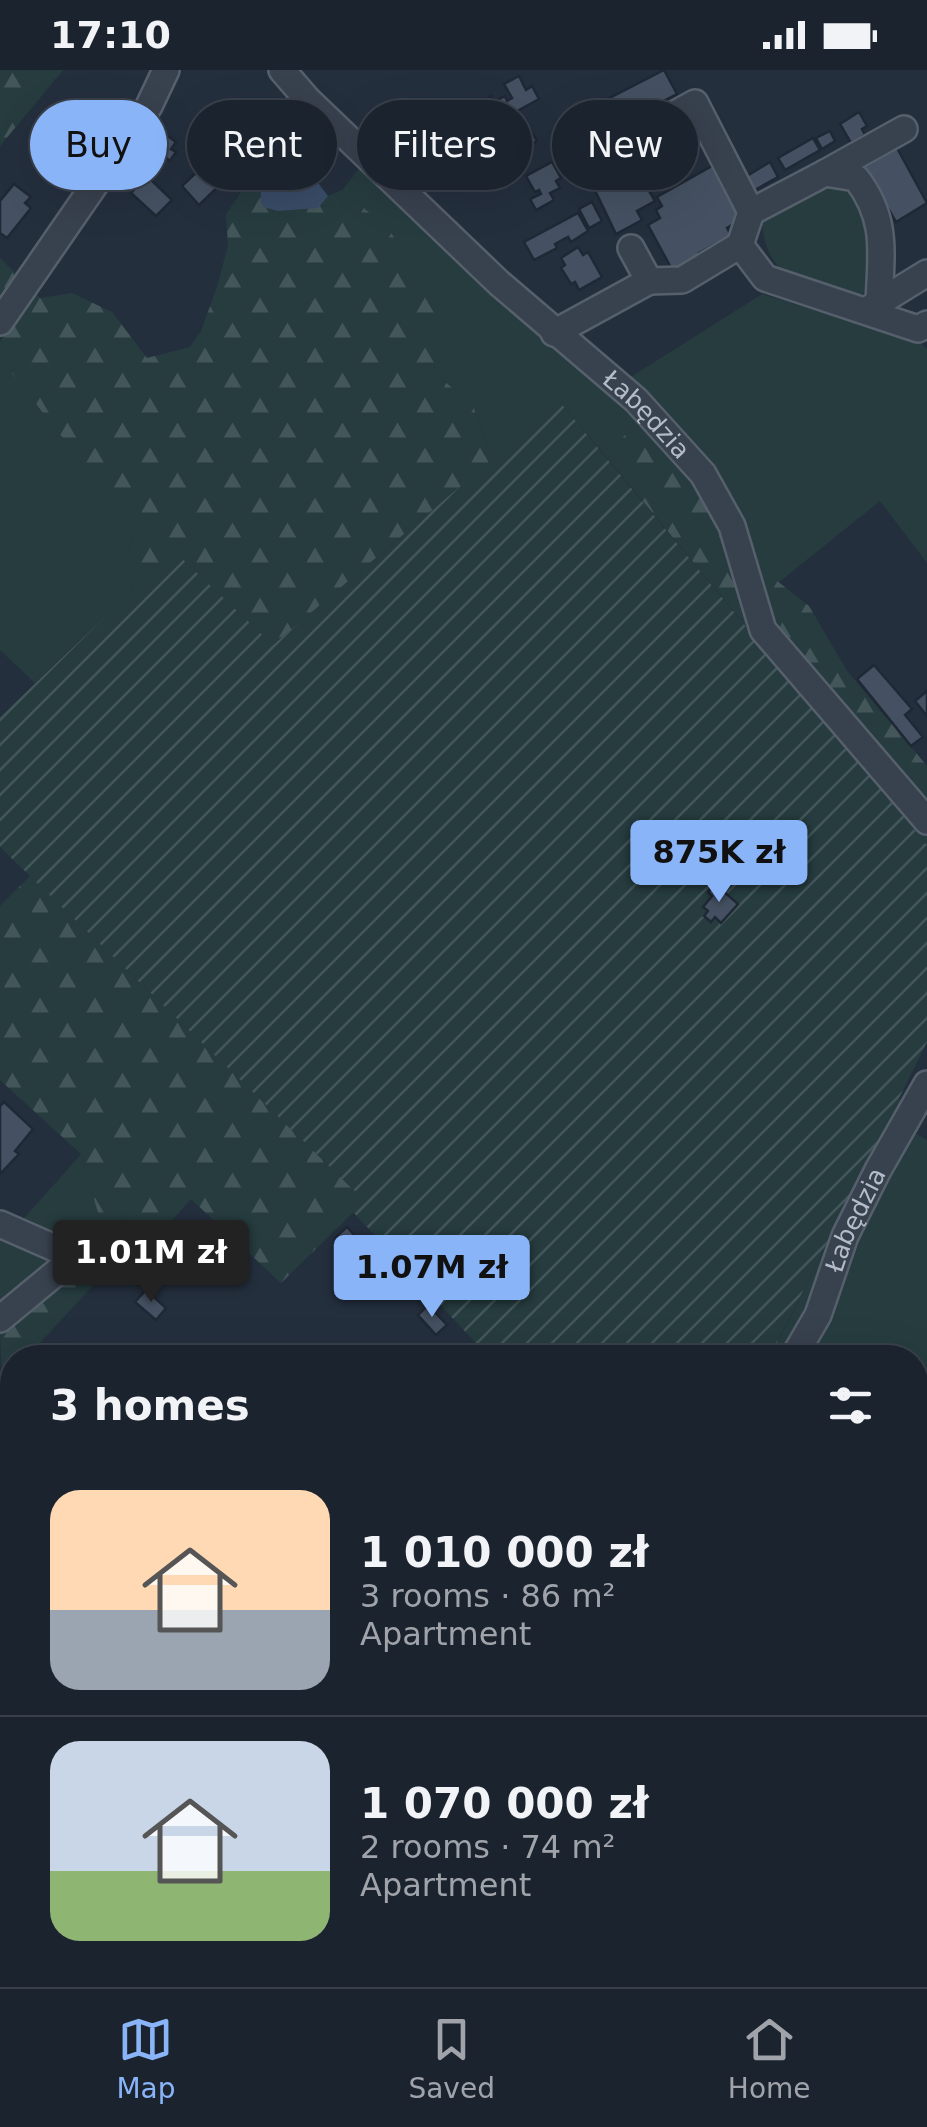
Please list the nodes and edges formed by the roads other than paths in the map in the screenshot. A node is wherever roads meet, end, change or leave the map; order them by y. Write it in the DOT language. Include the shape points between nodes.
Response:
graph roads {
  1 [pos="166,70"];
  2 [pos="282,70"];
  3 [pos="698,107"];
  4 [pos="904,129"];
  5 [pos="825,173"];
  6 [pos="751,212"];
  7 [pos="740,244"];
  8 [pos="631,248"];
  9 [pos="927,274"];
  10 [pos="649,281"];
  11 [pos="872,307"];
  12 [pos="0,322"];
  13 [pos="927,324"];
  14 [pos="554,333"];
  15 [pos="927,822"];
  16 [pos="927,1084"];
  17 [pos="0,1224"];
  18 [pos="0,1320"];
  19 [pos="801,1345"];
  1 -- 12 [label="street"];
  2 -- 14 [label="street, Łabędzia"];
  3 -- 6 [label="street"];
  4 -- 5 [label="street"];
  5 -- 6 [label="street"];
  5 -- 11 [label="street" via="856,178 874,200 882,240"];
  6 -- 7 [label="street"];
  7 -- 10 [label="street" via="682,280"];
  7 -- 11 [label="street" via="765,278"];
  8 -- 10 [label="street"];
  9 -- 11 [label="street"];
  10 -- 14 [label="street"];
  11 -- 13 [label="street" via="918,329"];
  14 -- 15 [label="street, Łabędzia" via="636,400 704,474 732,526 763,630"];
  16 -- 19 [label="street, Łabędzia" via="853,1220"];
  17 -- 18 [label="street" via="75,1256"];
}
